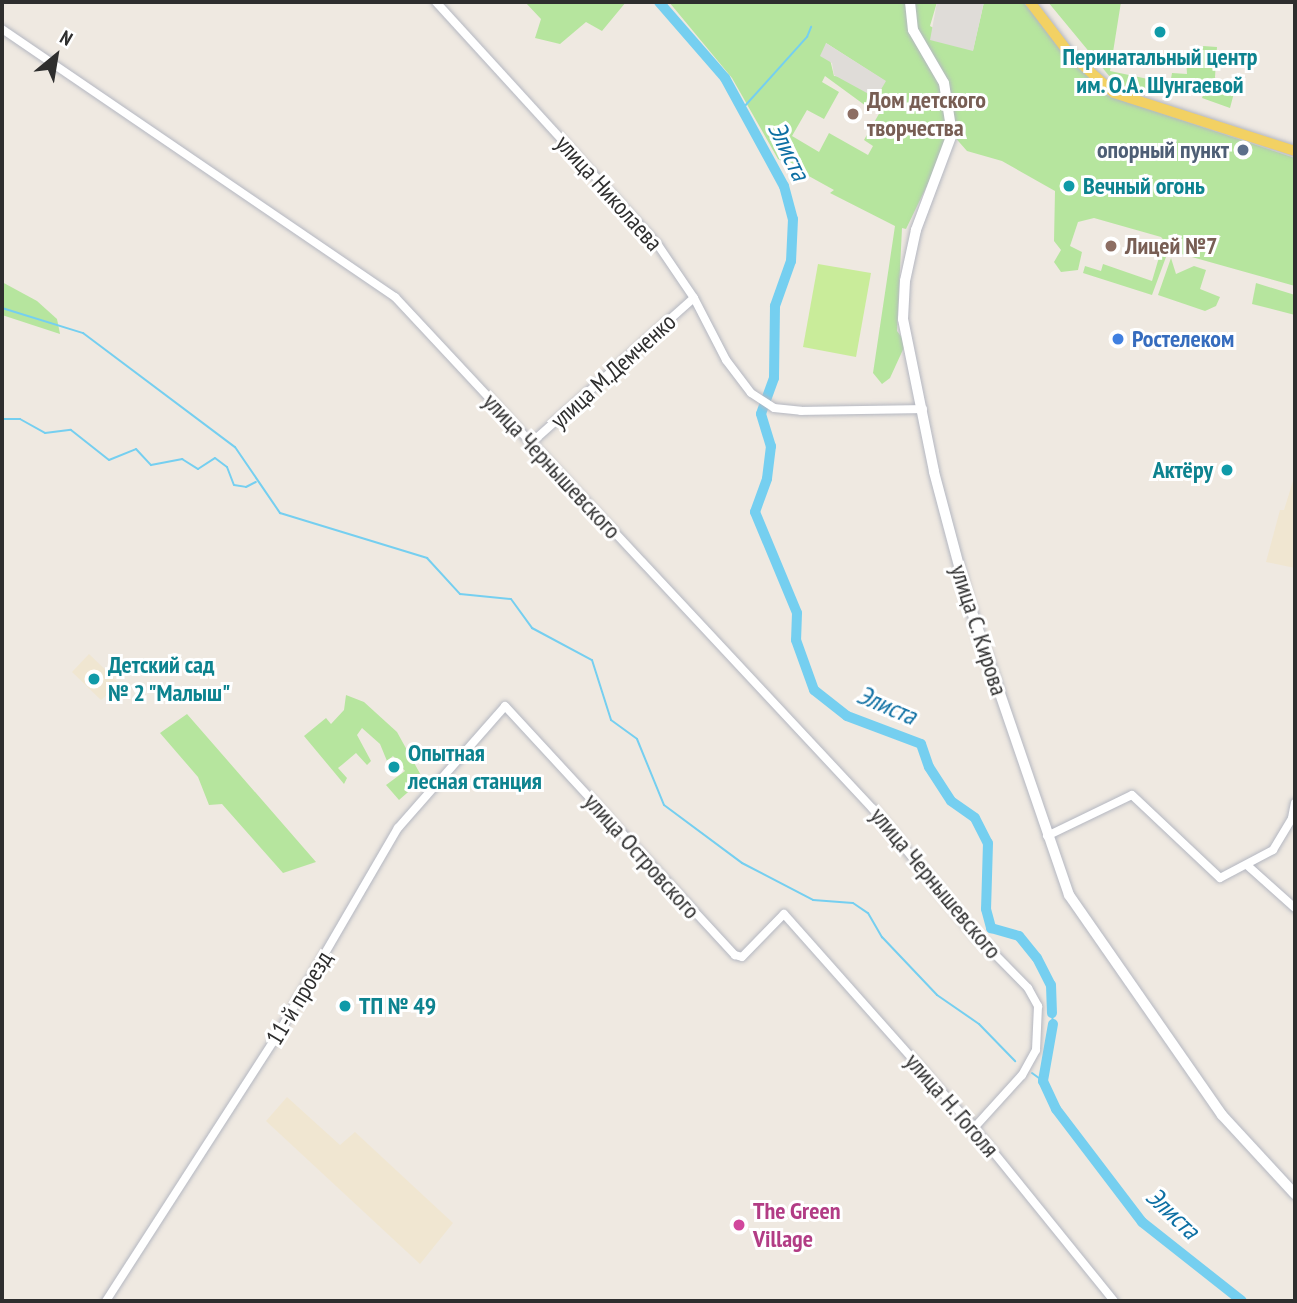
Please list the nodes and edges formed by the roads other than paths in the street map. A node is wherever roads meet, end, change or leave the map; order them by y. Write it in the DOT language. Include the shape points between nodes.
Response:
graph roads {
  1 [pos="436,2"];
  2 [pos="910,2"];
  3 [pos="1030,2"];
  4 [pos="2,29"];
  5 [pos="1295,151"];
  6 [pos="694,298"];
  7 [pos="923,409"];
  8 [pos="531,443"];
  9 [pos="505,706"];
  10 [pos="1295,803"];
  11 [pos="1047,836"];
  12 [pos="1248,866"];
  13 [pos="1295,908"];
  14 [pos="784,914"];
  15 [pos="974,1128"];
  16 [pos="1295,1194"];
  17 [pos="106,1301"];
  18 [pos="1114,1301"];
  1 -- 6 [label="street, улица Николаева" via="658,244"];
  2 -- 7 [label="main road, улица С. Кирова" via="913,30 944,83 951,127 949,144 916,230 903,293 903,319"];
  3 -- 5 [label="main road" via="1069,52 1114,93"];
  4 -- 8 [label="street, улица Чернышевского" via="367,275 395,297"];
  6 -- 7 [label="street, улица Николаева" via="726,360 759,399 774,408"];
  6 -- 8 [label="street, улица М.Демченко"];
  7 -- 11 [label="main road, улица С. Кирова" via="964,588"];
  8 -- 15 [label="street, улица Чернышевского" via="873,809 972,931 1028,988 1038,1006 1036,1050 1022,1075"];
  9 -- 14 [label="street, улица Островского" via="735,956 742,957"];
  9 -- 17 [label="street, 11-й проезд" via="398,828 275,1039"];
  10 -- 12 [label="street" via="1292,818 1273,850"];
  11 -- 12 [label="street" via="1132,795 1220,878"];
  11 -- 16 [label="main road, улица С. Кирова" via="1083,919 1222,1115"];
  12 -- 13 [label="street"];
  14 -- 15 [label="street, улица Н. Гоголя"];
  15 -- 18 [label="street, улица Н. Гоголя"];
}
